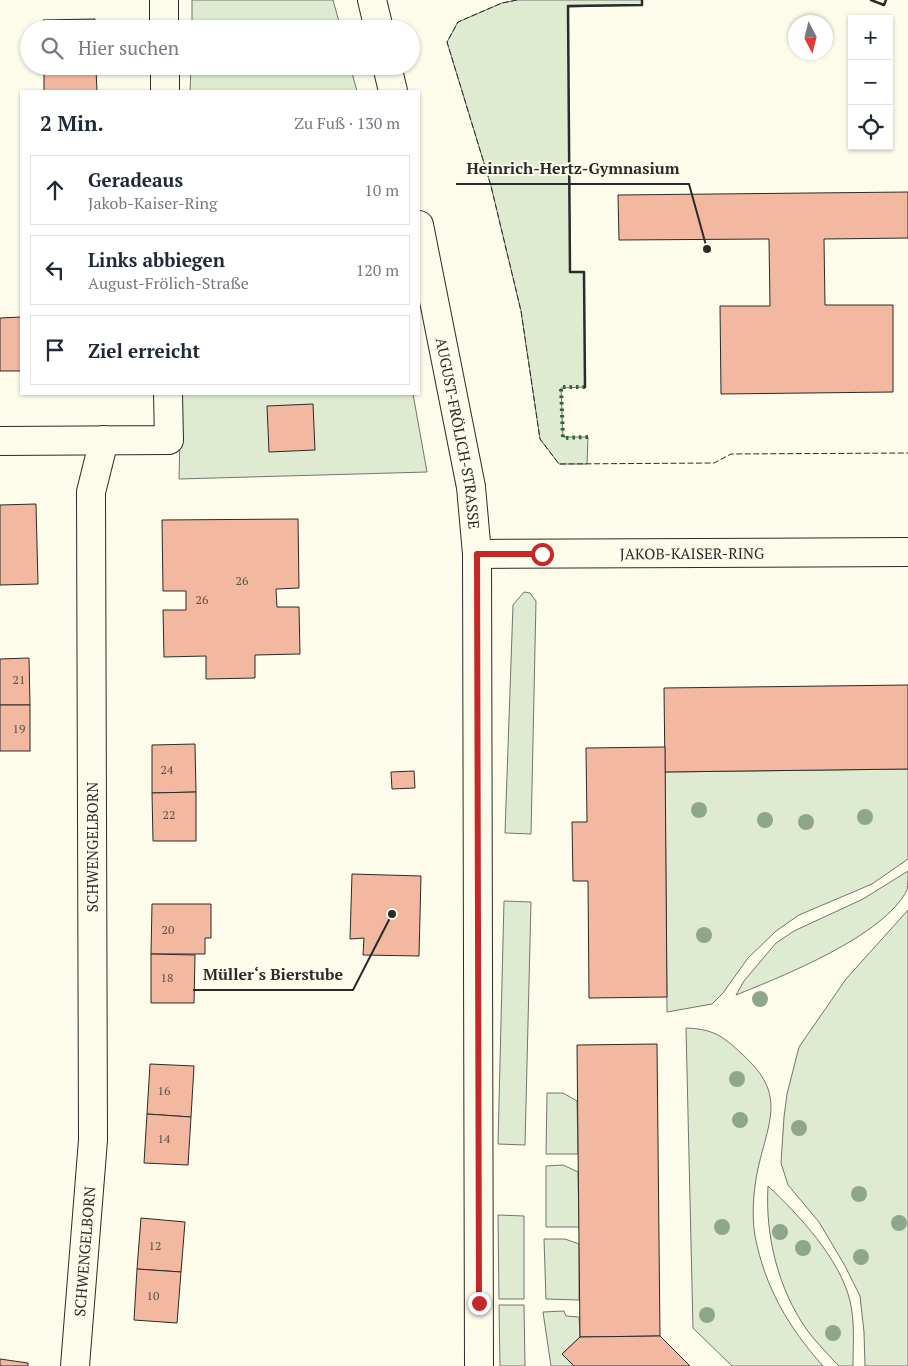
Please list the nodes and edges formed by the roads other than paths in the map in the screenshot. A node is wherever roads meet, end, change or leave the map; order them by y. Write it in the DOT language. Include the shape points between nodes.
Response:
graph roads {
  1 [pos="164,0"];
  2 [pos="372,0"];
  3 [pos="164,20"];
  4 [pos="377,20"];
  5 [pos="164,75"];
  6 [pos="389,75"];
  7 [pos="165,90"];
  8 [pos="392,90"];
  9 [pos="420,229"];
  10 [pos="168,395"];
  11 [pos="104,440"];
  12 [pos="0,441"];
  13 [pos="908,552"];
  14 [pos="477,554"];
  15 [pos="75,1366"];
  16 [pos="479,1366"];
  1 -- 3 [label="street"];
  2 -- 4 [label="street"];
  5 -- 7 [label="street"];
  6 -- 8 [label="street"];
  9 -- 14 [label="street, AUGUST-FRÖLICH-STRASSE" via="470,487"];
  10 -- 11 [label="street" via="169,440"];
  11 -- 12 [label="street"];
  11 -- 15 [label="street, SCHWENGELBORN" via="91,492 93,1140"];
  13 -- 14 [label="street, JAKOB-KAISER-RING"];
  14 -- 16 [label="street, AUGUST-FRÖLICH-STRASSE"];
}
